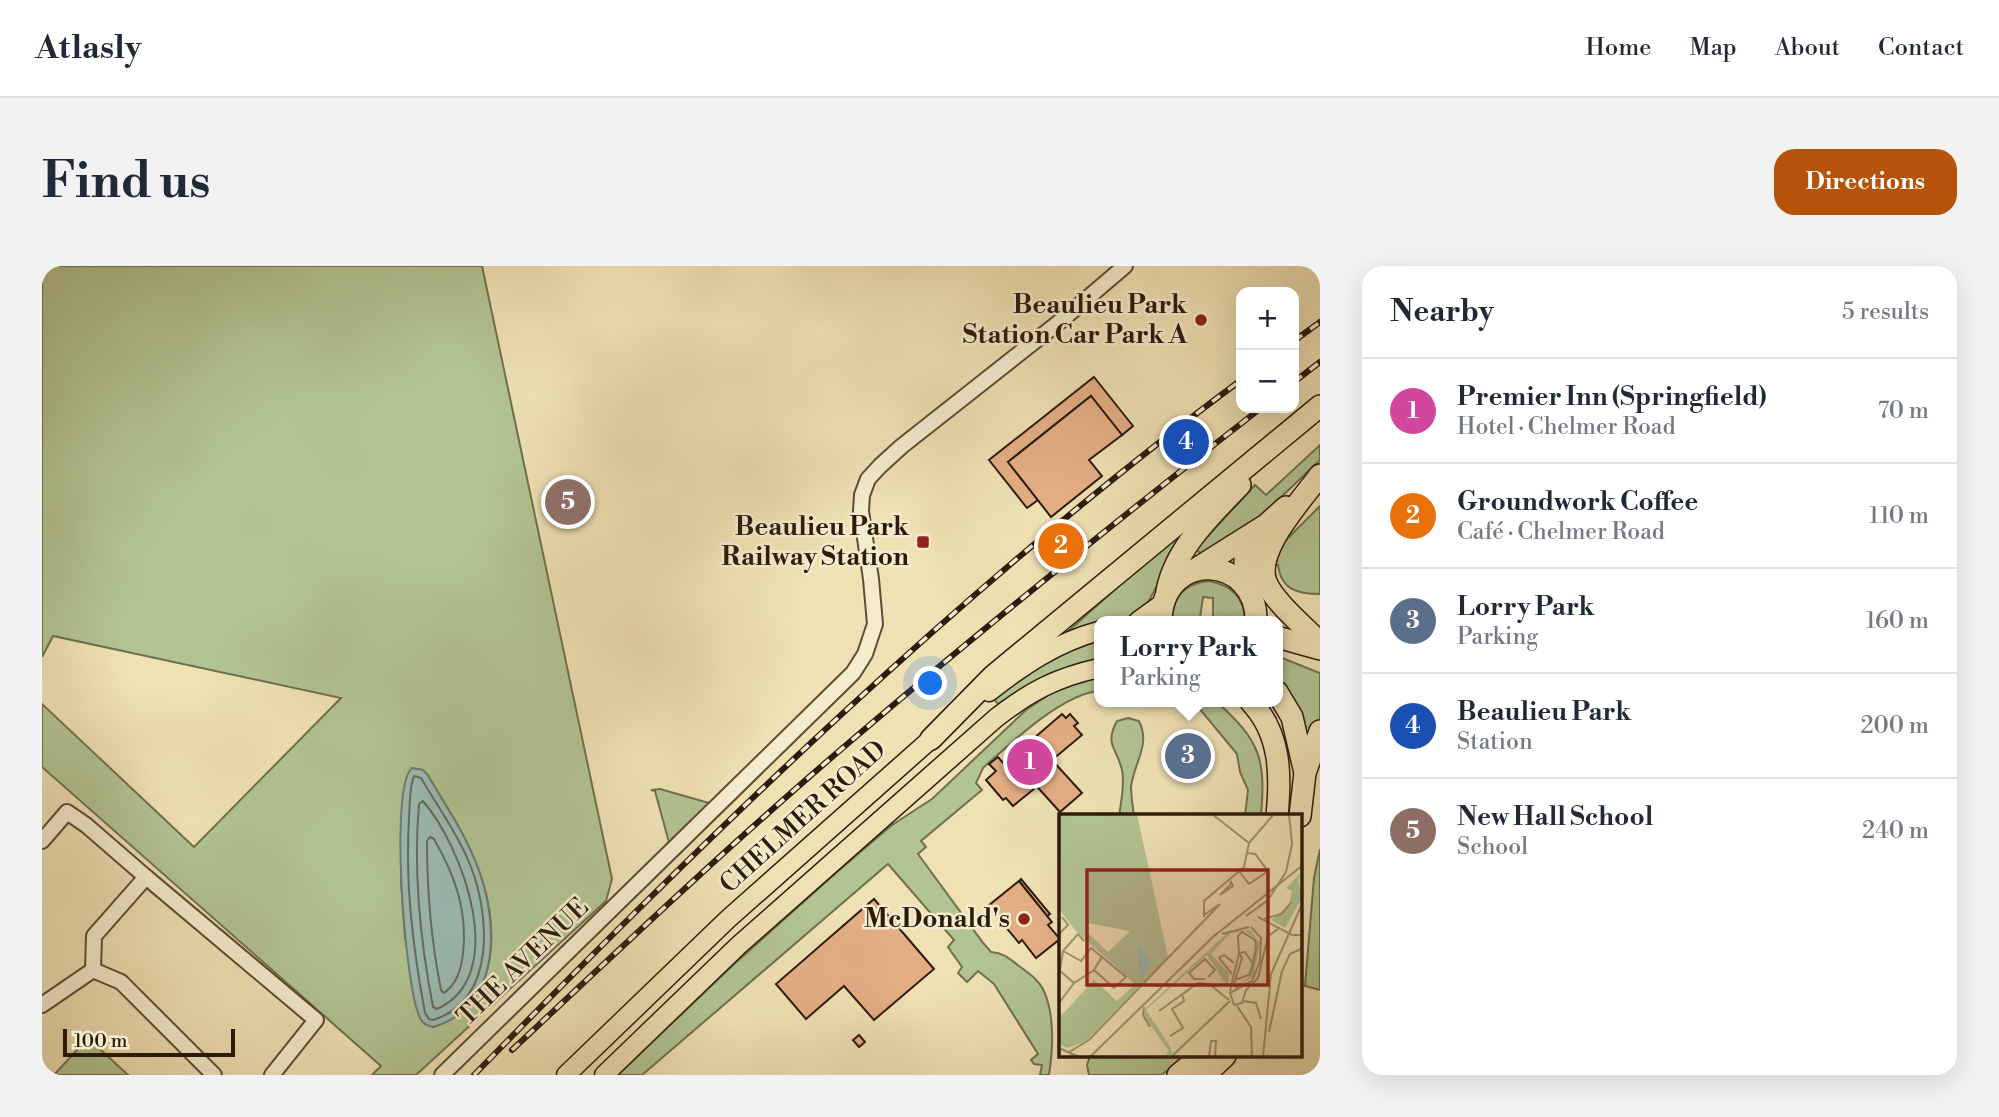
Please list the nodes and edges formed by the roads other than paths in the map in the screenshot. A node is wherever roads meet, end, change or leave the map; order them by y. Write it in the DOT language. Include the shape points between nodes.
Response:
graph roads {
  1 [pos="1125,266"];
  2 [pos="1320,406"];
  3 [pos="1320,417"];
  4 [pos="1320,475"];
  5 [pos="1266,525"];
  6 [pos="1193,571"];
  7 [pos="1248,592"];
  8 [pos="1163,605"];
  9 [pos="1146,616"];
  10 [pos="1255,616"];
  11 [pos="1277,616"];
  12 [pos="1283,621"];
  13 [pos="1094,633"];
  14 [pos="1283,639"];
  15 [pos="1320,643"];
  16 [pos="1320,649"];
  17 [pos="1094,670"];
  18 [pos="1283,702"];
  19 [pos="1254,707"];
  20 [pos="1320,731"];
  21 [pos="931,739"];
  22 [pos="1305,773"];
  23 [pos="1277,814"];
  24 [pos="1300,814"];
  25 [pos="42,841"];
  26 [pos="146,877"];
  27 [pos="93,970"];
  28 [pos="42,1005"];
  29 [pos="1198,1058"];
  30 [pos="1223,1058"];
  31 [pos="214,1075"];
  32 [pos="272,1075"];
  33 [pos="442,1075"];
  34 [pos="566,1075"];
  35 [pos="604,1075"];
  36 [pos="1178,1075"];
  37 [pos="1205,1075"];
  1 -- 33 [label="street, THE AVENUE" via="922,430 869,479 861,511 874,624 865,654 853,673"];
  2 -- 21 [label="highway" via="993,676"];
  3 -- 8 [label="highway" via="1210,517 1175,564"];
  4 -- 5 [label="highway"];
  4 -- 15 [label="highway" via="1271,543 1264,561 1266,583"];
  5 -- 6 [label="highway"];
  5 -- 7 [label="highway" via="1244,565"];
  6 -- 7 [label="highway" via="1221,571"];
  6 -- 8 [label="highway" via="1175,582"];
  7 -- 10 [label="highway"];
  7 -- 11 [label="highway"];
  8 -- 9 [label="main road"];
  12 -- 15 [label="highway"];
  13 -- 21 [label="main road, CHELMER ROAD" via="1030,662"];
  14 -- 16 [label="highway"];
  17 -- 35 [label="main road, CHELMER ROAD" via="1045,685 996,718 739,945"];
  18 -- 22 [label="highway" via="1292,717"];
  19 -- 23 [label="highway" via="1269,729 1278,758"];
  20 -- 22 [label="highway"];
  21 -- 34 [label="main road, CHELMER ROAD" via="728,919"];
  22 -- 24 [label="highway"];
  25 -- 26 [label="street" via="67,813"];
  26 -- 27 [label="street" via="94,936"];
  26 -- 32 [label="street" via="316,1020"];
  27 -- 28 [label="street"];
  27 -- 31 [label="street" via="121,982"];
  29 -- 36 [label="highway"];
  30 -- 37 [label="highway"];
}
